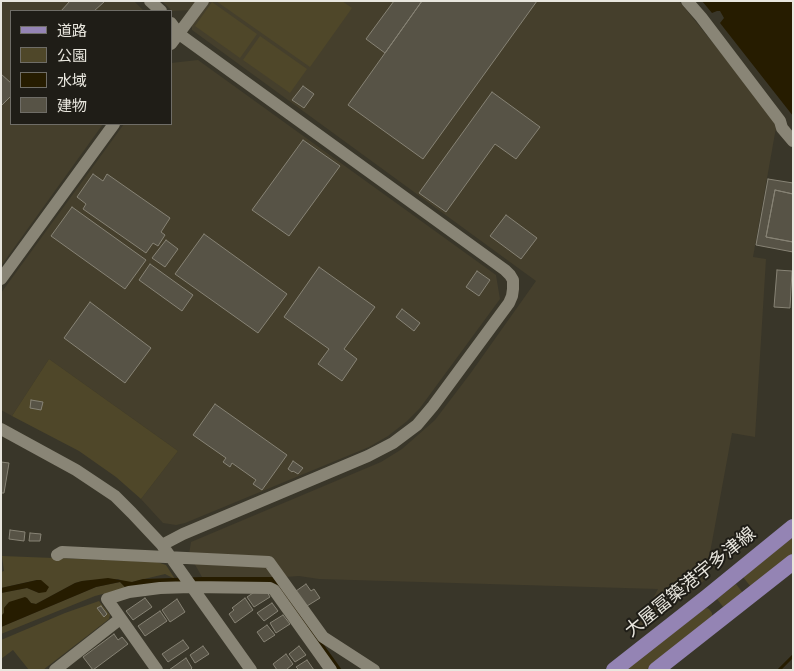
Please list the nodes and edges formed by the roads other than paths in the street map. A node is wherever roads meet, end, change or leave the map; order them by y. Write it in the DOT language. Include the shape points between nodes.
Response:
graph roads {
  1 [pos="150,1"];
  2 [pos="203,1"];
  3 [pos="688,1"];
  4 [pos="160,10"];
  5 [pos="175,39"];
  6 [pos="113,125"];
  7 [pos="793,141"];
  8 [pos="1,279"];
  9 [pos="1,429"];
  10 [pos="793,527"];
  11 [pos="162,545"];
  12 [pos="57,554"];
  13 [pos="170,557"];
  14 [pos="793,562"];
  15 [pos="191,587"];
  16 [pos="707,597"];
  17 [pos="723,617"];
  18 [pos="120,619"];
  19 [pos="328,669"];
  20 [pos="55,670"];
  21 [pos="157,670"];
  22 [pos="251,670"];
  23 [pos="374,670"];
  24 [pos="614,670"];
  25 [pos="656,670"];
  1 -- 4 [label="street"];
  2 -- 5 [label="street"];
  3 -- 7 [label="street"];
  5 -- 11 [label="street" via="504,270 513,280 513,289 509,302 433,406 417,425 393,443"];
  6 -- 8 [label="street"];
  9 -- 11 [label="street" via="96,482"];
  10 -- 16 [label="main road, 大屋冨築港宇多津線"];
  11 -- 13 [label="street"];
  12 -- 13 [label="street"];
  13 -- 15 [label="street"];
  13 -- 23 [label="street" via="269,562 323,637"];
  14 -- 17 [label="main road"];
  15 -- 18 [label="street" via="128,592 107,599"];
  15 -- 19 [label="street" via="274,590"];
  15 -- 22 [label="street"];
  16 -- 17 [label="main road"];
  16 -- 24 [label="main road, 大屋冨築港宇多津線"];
  17 -- 25 [label="main road"];
  18 -- 20 [label="street"];
  18 -- 21 [label="street"];
}
